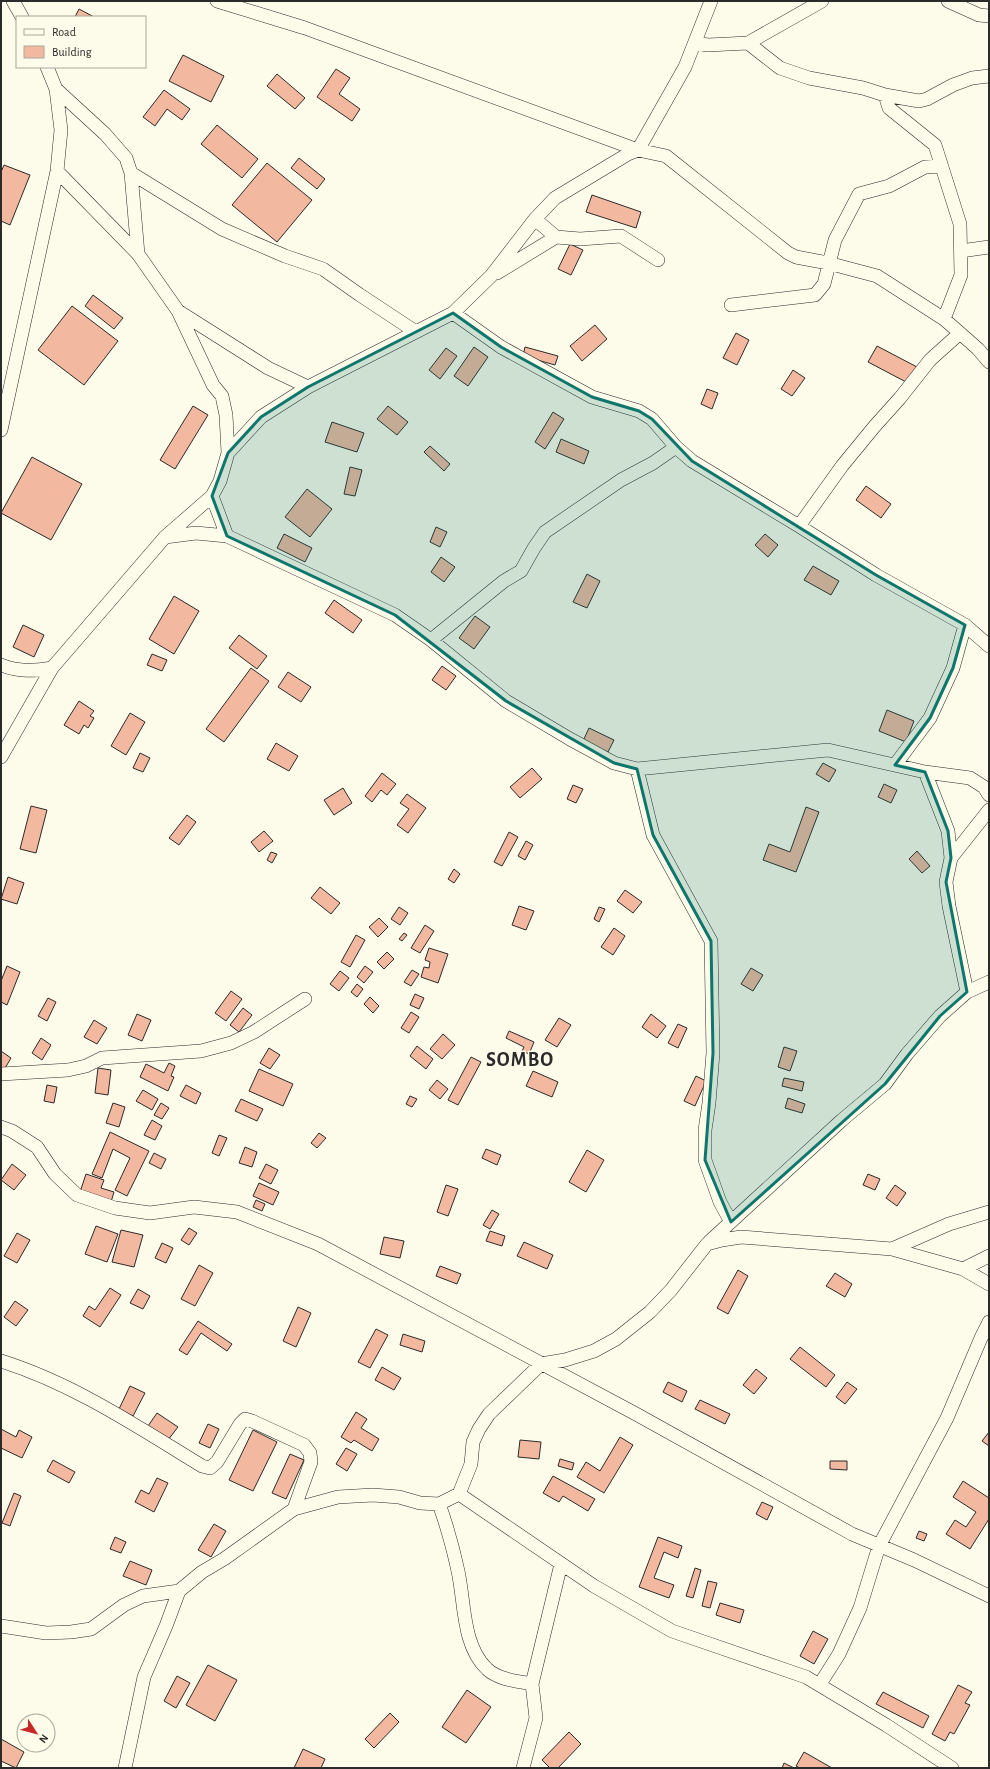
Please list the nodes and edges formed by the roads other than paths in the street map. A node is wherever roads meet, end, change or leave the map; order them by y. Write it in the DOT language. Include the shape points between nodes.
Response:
graph roads {
  1 [pos="13,1"];
  2 [pos="217,1"];
  3 [pos="711,1"];
  4 [pos="822,1"];
  5 [pos="948,1"];
  6 [pos="21,16"];
  7 [pos="989,16"];
  8 [pos="748,43"];
  9 [pos="695,44"];
  10 [pos="47,68"];
  11 [pos="989,76"];
  12 [pos="56,89"];
  13 [pos="885,95"];
  14 [pos="638,150"];
  15 [pos="941,166"];
  16 [pos="57,171"];
  17 [pos="131,173"];
  18 [pos="535,219"];
  19 [pos="556,237"];
  20 [pos="989,247"];
  21 [pos="961,251"];
  22 [pos="138,254"];
  23 [pos="658,260"];
  24 [pos="828,262"];
  25 [pos="491,276"];
  26 [pos="731,305"];
  27 [pos="178,311"];
  28 [pos="453,313"];
  29 [pos="944,319"];
  30 [pos="416,332"];
  31 [pos="960,333"];
  32 [pos="989,362"];
  33 [pos="308,387"];
  34 [pos="1,430"];
  35 [pos="676,447"];
  36 [pos="228,453"];
  37 [pos="212,496"];
  38 [pos="799,526"];
  39 [pos="227,536"];
  40 [pos="165,537"];
  41 [pos="965,625"];
  42 [pos="431,640"];
  43 [pos="989,646"];
  44 [pos="1,665"];
  45 [pos="52,668"];
  46 [pos="1,757"];
  47 [pos="895,765"];
  48 [pos="637,769"];
  49 [pos="925,772"];
  50 [pos="989,795"];
  51 [pos="989,810"];
  52 [pos="951,858"];
  53 [pos="989,982"];
  54 [pos="967,992"];
  55 [pos="305,999"];
  56 [pos="1,1074"];
  57 [pos="1,1127"];
  58 [pos="989,1212"];
  59 [pos="731,1222"];
  60 [pos="707,1244"];
  61 [pos="892,1249"];
  62 [pos="989,1256"];
  63 [pos="964,1269"];
  64 [pos="989,1284"];
  65 [pos="989,1322"];
  66 [pos="1,1361"];
  67 [pos="541,1364"];
  68 [pos="459,1494"];
  69 [pos="439,1504"];
  70 [pos="294,1509"];
  71 [pos="879,1546"];
  72 [pos="561,1564"];
  73 [pos="179,1591"];
  74 [pos="989,1596"];
  75 [pos="1,1626"];
  76 [pos="532,1684"];
  77 [pos="820,1684"];
  78 [pos="125,1768"];
  79 [pos="523,1768"];
  80 [pos="952,1768"];
  1 -- 6 [label="street"];
  2 -- 14 [label="street" via="305,28"];
  3 -- 9 [label="street"];
  4 -- 8 [label="street"];
  5 -- 7 [label="street" via="979,15"];
  8 -- 9 [label="street" via="708,46"];
  8 -- 13 [label="street" via="780,68 809,78 863,88"];
  9 -- 14 [label="street"];
  10 -- 12 [label="street"];
  11 -- 13 [label="street" via="953,85 919,102"];
  12 -- 16 [label="street" via="61,130"];
  12 -- 17 [label="street" via="117,146 126,158"];
  13 -- 15 [label="street" via="889,108 935,145"];
  14 -- 18 [label="street" via="555,198"];
  14 -- 24 [label="street" via="666,156 788,253 796,257"];
  15 -- 21 [label="street" via="960,224"];
  15 -- 24 [label="street" via="925,167 889,186 859,194 835,240"];
  16 -- 22 [label="street"];
  16 -- 34 [label="street"];
  17 -- 22 [label="street"];
  17 -- 30 [label="street" via="222,229 284,256 323,268"];
  18 -- 19 [label="street"];
  18 -- 25 [label="street"];
  19 -- 23 [label="street" via="580,239 621,236"];
  19 -- 25 [label="street"];
  20 -- 21 [label="street"];
  21 -- 29 [label="street" via="961,275"];
  22 -- 27 [label="street"];
  24 -- 26 [label="street" via="824,284 815,295"];
  24 -- 29 [label="street" via="877,276"];
  25 -- 28 [label="street"];
  27 -- 33 [label="street" via="268,368"];
  27 -- 36 [label="street" via="213,385 222,396"];
  28 -- 30 [label="street"];
  28 -- 35 [label="street" via="501,347 592,397 639,411 652,419"];
  29 -- 31 [label="street"];
  30 -- 33 [label="street"];
  31 -- 32 [label="street"];
  31 -- 38 [label="street" via="930,360 874,427"];
  33 -- 36 [label="street" via="261,417"];
  35 -- 38 [label="street" via="692,461"];
  35 -- 42 [label="street" via="621,480 545,532 521,571 504,581"];
  36 -- 37 [label="street" via="220,481"];
  37 -- 39 [label="street"];
  37 -- 40 [label="street"];
  38 -- 41 [label="street" via="876,575"];
  39 -- 40 [label="street" via="196,533"];
  39 -- 42 [label="street" via="396,615"];
  40 -- 45 [label="street"];
  41 -- 43 [label="street"];
  41 -- 47 [label="street" via="953,668 930,718"];
  42 -- 48 [label="street" via="506,701 614,763"];
  44 -- 45 [label="street" via="13,670 33,671"];
  45 -- 46 [label="street"];
  47 -- 48 [label="street" via="820,750"];
  47 -- 49 [label="street"];
  48 -- 59 [label="street" via="653,835 711,941 712,1053 705,1160 720,1202"];
  49 -- 50 [label="street" via="970,778 984,787"];
  49 -- 52 [label="street" via="948,831"];
  51 -- 52 [label="street"];
  52 -- 54 [label="street" via="946,882 948,900"];
  53 -- 54 [label="street"];
  54 -- 59 [label="street" via="940,1016 906,1054 885,1084"];
  55 -- 56 [label="street" via="254,1032 231,1043 202,1051 102,1058 86,1066 68,1070"];
  57 -- 67 [label="street" via="37,1146 56,1174 77,1195 115,1208 150,1213 194,1207 237,1212 318,1244"];
  58 -- 61 [label="street" via="949,1224"];
  59 -- 60 [label="street"];
  60 -- 61 [label="street" via="741,1237"];
  60 -- 67 [label="street" via="650,1312 616,1339 594,1351"];
  61 -- 63 [label="street"];
  62 -- 63 [label="street"];
  63 -- 64 [label="street"];
  65 -- 71 [label="street" via="947,1418"];
  66 -- 70 [label="street" via="44,1377 122,1417 202,1466 210,1468 217,1462 240,1424 246,1420 304,1445 310,1453 311,1462"];
  67 -- 68 [label="street" via="489,1414 480,1428 473,1442 471,1464"];
  67 -- 71 [label="street" via="852,1534"];
  68 -- 69 [label="street"];
  68 -- 72 [label="street"];
  69 -- 70 [label="street" via="373,1495 338,1497"];
  69 -- 76 [label="street" via="451,1541 469,1636 475,1653 487,1669 500,1677"];
  70 -- 73 [label="street" via="202,1572"];
  71 -- 74 [label="street"];
  71 -- 77 [label="street" via="858,1614 839,1654"];
  72 -- 76 [label="street"];
  72 -- 77 [label="street" via="672,1631 792,1671"];
  73 -- 75 [label="street" via="143,1596 124,1605 91,1628 71,1632 46,1633"];
  73 -- 78 [label="street" via="144,1677"];
  76 -- 79 [label="street" via="536,1718"];
  77 -- 80 [label="street"];
}
